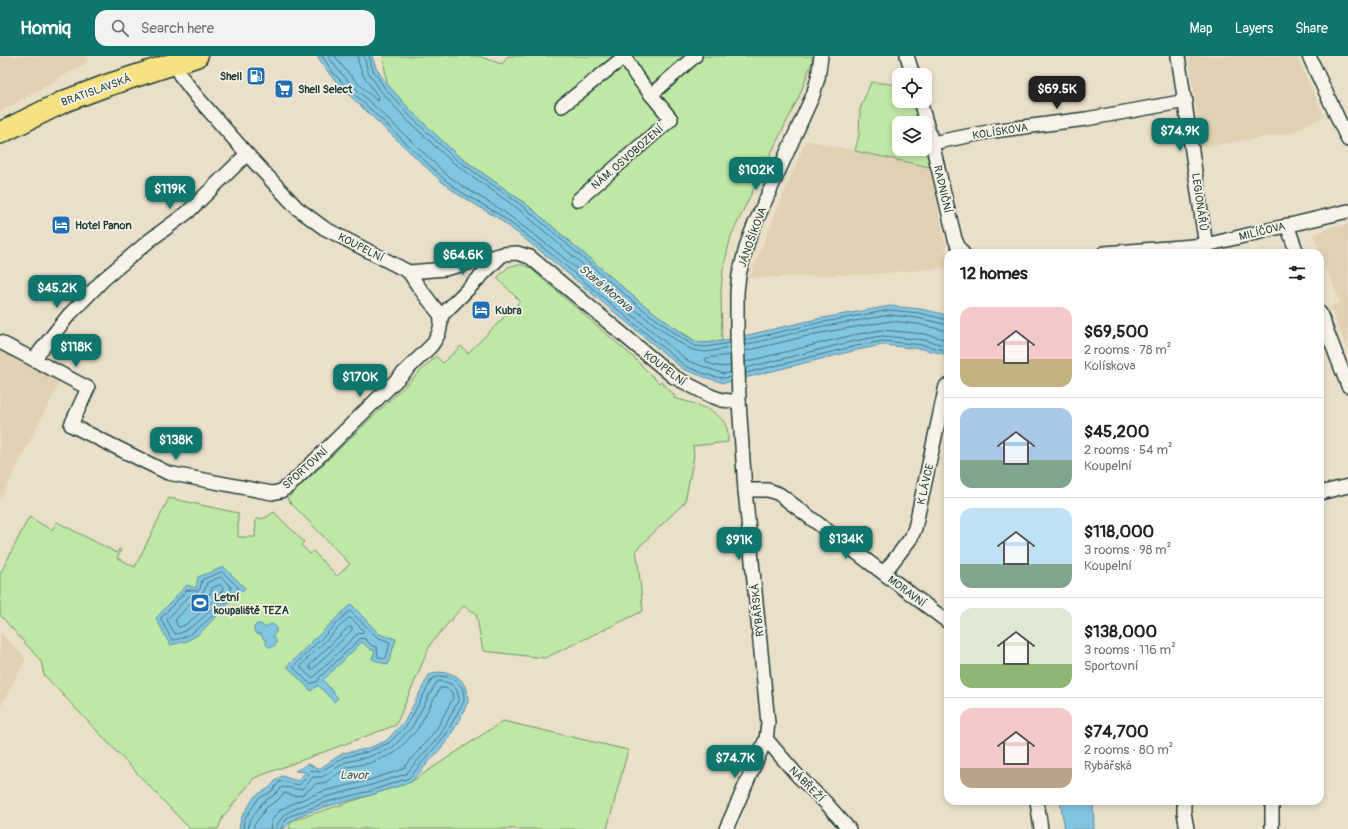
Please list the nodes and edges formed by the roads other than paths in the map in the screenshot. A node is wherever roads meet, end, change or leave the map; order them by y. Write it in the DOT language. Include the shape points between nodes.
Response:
graph roads {
  1 [pos="197,56"];
  2 [pos="624,56"];
  3 [pos="695,56"];
  4 [pos="821,56"];
  5 [pos="907,56"];
  6 [pos="1178,56"];
  7 [pos="1309,56"];
  8 [pos="174,63"];
  9 [pos="911,68"];
  10 [pos="651,94"];
  11 [pos="1186,101"];
  12 [pos="562,106"];
  13 [pos="0,133"];
  14 [pos="1348,140"];
  15 [pos="932,143"];
  16 [pos="247,154"];
  17 [pos="578,200"];
  18 [pos="1348,210"];
  19 [pos="1287,225"];
  20 [pos="960,249"];
  21 [pos="1206,249"];
  22 [pos="1296,249"];
  23 [pos="503,254"];
  24 [pos="409,272"];
  25 [pos="440,316"];
  26 [pos="1324,323"];
  27 [pos="0,342"];
  28 [pos="34,359"];
  29 [pos="738,383"];
  30 [pos="1348,386"];
  31 [pos="944,395"];
  32 [pos="739,402"];
  33 [pos="1348,486"];
  34 [pos="745,490"];
  35 [pos="1324,492"];
  36 [pos="884,573"];
  37 [pos="944,619"];
  38 [pos="766,739"];
  39 [pos="1038,805"];
  40 [pos="1184,805"];
  41 [pos="1272,805"];
  42 [pos="726,829"];
  43 [pos="849,829"];
  44 [pos="1041,829"];
  45 [pos="1187,829"];
  46 [pos="1272,829"];
  1 -- 8 [label="main road, BRATISLAVSKÁ"];
  2 -- 10 [label="street, NÁM. OSVOBOZENÍ"];
  2 -- 12 [label="street, NÁM. OSVOBOZENÍ"];
  3 -- 10 [label="street"];
  4 -- 29 [label="street, JÁNOŠÍKOVA" via="813,95 753,228 739,275"];
  5 -- 9 [label="street"];
  6 -- 11 [label="street, LEGIONÁŘŮ"];
  7 -- 14 [label="street"];
  8 -- 13 [label="main road, BRATISLAVSKÁ" via="65,101"];
  8 -- 16 [label="street, KOUPELNÍ" via="197,97"];
  10 -- 17 [label="street, NÁM. OSVOBOZENÍ" via="672,119"];
  11 -- 15 [label="street, KOLÍSKOVA"];
  11 -- 21 [label="street, LEGIONÁŘŮ"];
  15 -- 20 [label="street, RADNIČNÍ"];
  16 -- 24 [label="street, KOUPELNÍ" via="309,218"];
  16 -- 28 [label="street" via="188,212 104,279 68,316"];
  18 -- 19 [label="street, MILÍČOVA"];
  19 -- 21 [label="street, MILÍČOVA"];
  19 -- 22 [label="street"];
  23 -- 24 [label="street, KOUPELNÍ" via="445,269"];
  23 -- 25 [label="street"];
  23 -- 32 [label="street, KOUPELNÍ" via="517,253 530,257 674,377 711,396"];
  24 -- 25 [label="street"];
  25 -- 28 [label="street, SPORTOVNÍ" via="441,328 431,346 290,484 272,493 168,473 71,425 88,388"];
  26 -- 30 [label="street"];
  27 -- 28 [label="street"];
  29 -- 32 [label="street, RYBÁŘSKÁ"];
  31 -- 36 [label="street, K LÁVCE" via="915,528 911,538"];
  32 -- 34 [label="street, RYBÁŘSKÁ"];
  33 -- 35 [label="street"];
  34 -- 36 [label="street, MORAVNÍ" via="768,490 779,494"];
  34 -- 38 [label="street, RYBÁŘSKÁ" via="768,723"];
  36 -- 37 [label="street, MORAVNÍ"];
  38 -- 42 [label="street, RYBÁŘSKÁ"];
  38 -- 43 [label="street, NÁBŘEŽÍ"];
  39 -- 44 [label="street"];
  40 -- 45 [label="street"];
  41 -- 46 [label="street"];
}
